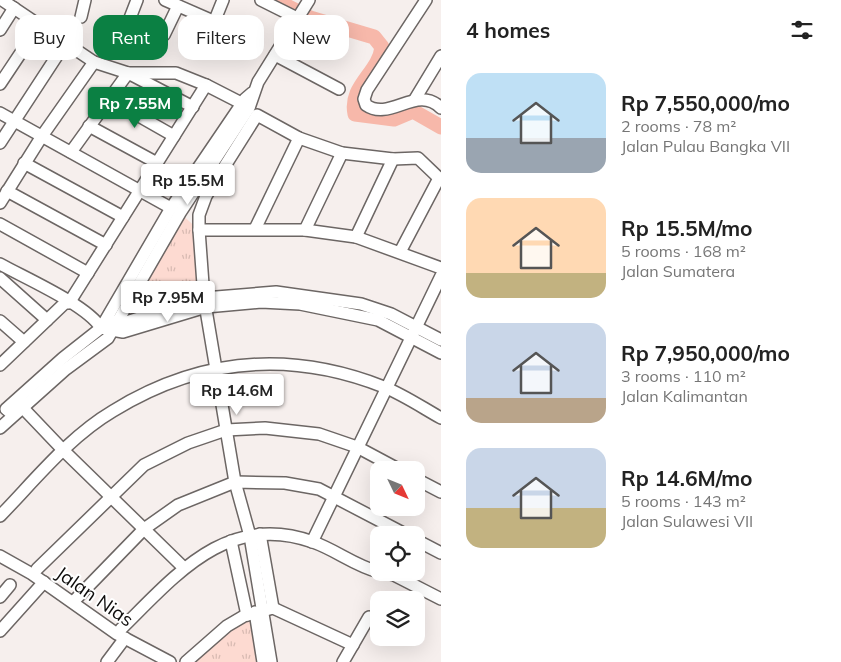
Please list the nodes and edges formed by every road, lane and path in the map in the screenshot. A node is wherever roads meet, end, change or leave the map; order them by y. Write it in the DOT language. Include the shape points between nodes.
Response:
graph roads {
  1 [pos="2,0"];
  2 [pos="85,0"];
  3 [pos="137,0"];
  4 [pos="165,0"];
  5 [pos="224,0"];
  6 [pos="261,0"];
  7 [pos="426,0"];
  8 [pos="178,6"];
  9 [pos="304,7"];
  10 [pos="14,8"];
  11 [pos="25,15"];
  12 [pos="82,15"];
  13 [pos="131,15"];
  14 [pos="199,15"];
  15 [pos="216,15"];
  16 [pos="168,27"];
  17 [pos="0,30"];
  18 [pos="83,54"];
  19 [pos="441,56"];
  20 [pos="274,58"];
  21 [pos="16,60"];
  22 [pos="54,60"];
  23 [pos="283,60"];
  24 [pos="94,62"];
  25 [pos="128,73"];
  26 [pos="0,84"];
  27 [pos="206,85"];
  28 [pos="339,89"];
  29 [pos="109,99"];
  30 [pos="415,99"];
  31 [pos="439,102"];
  32 [pos="246,106"];
  33 [pos="193,107"];
  34 [pos="0,113"];
  35 [pos="14,120"];
  36 [pos="89,126"];
  37 [pos="42,136"];
  38 [pos="174,136"];
  39 [pos="299,138"];
  40 [pos="0,142"];
  41 [pos="71,152"];
  42 [pos="342,153"];
  43 [pos="393,159"];
  44 [pos="24,163"];
  45 [pos="157,163"];
  46 [pos="440,179"];
  47 [pos="140,190"];
  48 [pos="7,192"];
  49 [pos="0,203"];
  50 [pos="171,208"];
  51 [pos="124,217"];
  52 [pos="0,224"];
  53 [pos="255,229"];
  54 [pos="199,230"];
  55 [pos="305,230"];
  56 [pos="356,237"];
  57 [pos="106,245"];
  58 [pos="400,252"];
  59 [pos="0,264"];
  60 [pos="441,268"];
  61 [pos="88,273"];
  62 [pos="441,276"];
  63 [pos="0,278"];
  64 [pos="68,302"];
  65 [pos="205,302"];
  66 [pos="47,320"];
  67 [pos="0,321"];
  68 [pos="106,324"];
  69 [pos="413,331"];
  70 [pos="441,340"];
  71 [pos="24,342"];
  72 [pos="441,353"];
  73 [pos="0,364"];
  74 [pos="216,369"];
  75 [pos="385,388"];
  76 [pos="22,407"];
  77 [pos="6,409"];
  78 [pos="441,418"];
  79 [pos="0,428"];
  80 [pos="226,430"];
  81 [pos="357,447"];
  82 [pos="63,450"];
  83 [pos="383,461"];
  84 [pos="234,482"];
  85 [pos="425,484"];
  86 [pos="441,492"];
  87 [pos="110,495"];
  88 [pos="332,497"];
  89 [pos="0,516"];
  90 [pos="389,526"];
  91 [pos="144,530"];
  92 [pos="250,534"];
  93 [pos="231,541"];
  94 [pos="312,542"];
  95 [pos="425,544"];
  96 [pos="441,552"];
  97 [pos="0,556"];
  98 [pos="37,568"];
  99 [pos="183,568"];
  100 [pos="370,570"];
  101 [pos="406,581"];
  102 [pos="44,582"];
  103 [pos="10,585"];
  104 [pos="0,597"];
  105 [pos="441,599"];
  106 [pos="73,602"];
  107 [pos="260,612"];
  108 [pos="369,617"];
  109 [pos="0,631"];
  110 [pos="123,634"];
  111 [pos="353,645"];
  112 [pos="107,662"];
  113 [pos="170,662"];
  114 [pos="186,662"];
  115 [pos="263,662"];
  116 [pos="271,662"];
  117 [pos="343,662"];
  1 -- 10 [label="street"];
  2 -- 12 [label="street"];
  3 -- 13 [label="street"];
  4 -- 8 [label="street"];
  5 -- 15 [label="street"];
  6 -- 9 [label="street"];
  7 -- 30 [label="street" via="366,90 364,99 366,105 378,110"];
  8 -- 14 [label="street"];
  8 -- 16 [label="street"];
  10 -- 11 [label="street"];
  10 -- 17 [label="street"];
  18 -- 24 [label="street"];
  19 -- 30 [label="street"];
  20 -- 32 [label="street"];
  21 -- 26 [label="street"];
  22 -- 35 [label="street"];
  23 -- 28 [label="street"];
  24 -- 25 [label="street"];
  24 -- 37 [label="street"];
  25 -- 27 [label="street" via="172,72"];
  25 -- 29 [label="street"];
  25 -- 33 [label="street"];
  27 -- 32 [label="street"];
  27 -- 33 [label="street"];
  29 -- 36 [label="street"];
  29 -- 38 [label="street"];
  30 -- 31 [label="street"];
  32 -- 50 [label="street"];
  32 -- 68 [label="street"];
  33 -- 38 [label="street"];
  34 -- 35 [label="street"];
  35 -- 37 [label="street"];
  35 -- 40 [label="street"];
  36 -- 41 [label="street"];
  36 -- 45 [label="street"];
  37 -- 41 [label="street"];
  37 -- 44 [label="street"];
  38 -- 45 [label="street"];
  39 -- 42 [label="street"];
  39 -- 53 [label="street"];
  39 -- 54 [label="street" via="257,115 206,196"];
  41 -- 47 [label="street"];
  42 -- 43 [label="street"];
  42 -- 55 [label="street"];
  43 -- 46 [label="street" via="418,158"];
  43 -- 56 [label="street"];
  44 -- 48 [label="street"];
  44 -- 51 [label="street"];
  45 -- 47 [label="street"];
  46 -- 58 [label="street"];
  47 -- 50 [label="street"];
  47 -- 51 [label="street"];
  48 -- 49 [label="street"];
  48 -- 57 [label="street"];
  50 -- 68 [label="street"];
  51 -- 57 [label="street"];
  52 -- 61 [label="street"];
  53 -- 54 [label="street"];
  53 -- 55 [label="street"];
  54 -- 65 [label="street"];
  55 -- 56 [label="street"];
  56 -- 58 [label="street"];
  57 -- 61 [label="street"];
  58 -- 60 [label="street"];
  59 -- 64 [label="street"];
  61 -- 64 [label="street"];
  62 -- 69 [label="street"];
  63 -- 66 [label="street"];
  64 -- 66 [label="street"];
  64 -- 68 [label="street"];
  65 -- 68 [label="street"];
  65 -- 69 [label="street" via="276,292 320,297 361,304"];
  65 -- 74 [label="street"];
  66 -- 71 [label="street"];
  67 -- 71 [label="street"];
  68 -- 76 [label="street" via="103,343 66,369"];
  68 -- 77 [label="street"];
  69 -- 70 [label="street"];
  69 -- 72 [label="street"];
  69 -- 75 [label="street"];
  71 -- 73 [label="street"];
  74 -- 75 [label="street" via="268,363 338,373"];
  74 -- 80 [label="street"];
  74 -- 82 [label="street" via="174,380 112,411"];
  75 -- 78 [label="street"];
  75 -- 81 [label="street"];
  76 -- 77 [label="street"];
  76 -- 82 [label="street"];
  77 -- 79 [label="street"];
  80 -- 81 [label="street" via="252,427 319,434"];
  80 -- 84 [label="street"];
  80 -- 87 [label="street" via="188,443 144,465"];
  81 -- 83 [label="street"];
  81 -- 88 [label="street"];
  82 -- 87 [label="street"];
  82 -- 89 [label="street"];
  84 -- 88 [label="street" via="284,483 319,489"];
  84 -- 91 [label="street" via="178,505"];
  84 -- 92 [label="street"];
  85 -- 86 [label="street"];
  87 -- 91 [label="street"];
  87 -- 98 [label="street"];
  88 -- 90 [label="street"];
  88 -- 94 [label="street"];
  91 -- 99 [label="street"];
  91 -- 106 [label="street"];
  92 -- 93 [label="street"];
  92 -- 94 [label="street" via="270,534"];
  92 -- 107 [label="street"];
  92 -- 107 [label="street"];
  93 -- 99 [label="street"];
  93 -- 107 [label="street"];
  94 -- 100 [label="street"];
  95 -- 96 [label="street"];
  97 -- 102 [label="street, Jalan Nias"];
  99 -- 110 [label="street"];
  101 -- 105 [label="street"];
  102 -- 106 [label="street, Jalan Nias"];
  102 -- 109 [label="street"];
  103 -- 104 [label="street"];
  106 -- 110 [label="street, Jalan Nias"];
  107 -- 111 [label="street"];
  107 -- 114 [label="street" via="227,626"];
  107 -- 115 [label="street"];
  107 -- 116 [label="street"];
  108 -- 111 [label="street"];
  110 -- 112 [label="street"];
  110 -- 113 [label="street, Jalan Nias"];
  111 -- 117 [label="street"];
}
